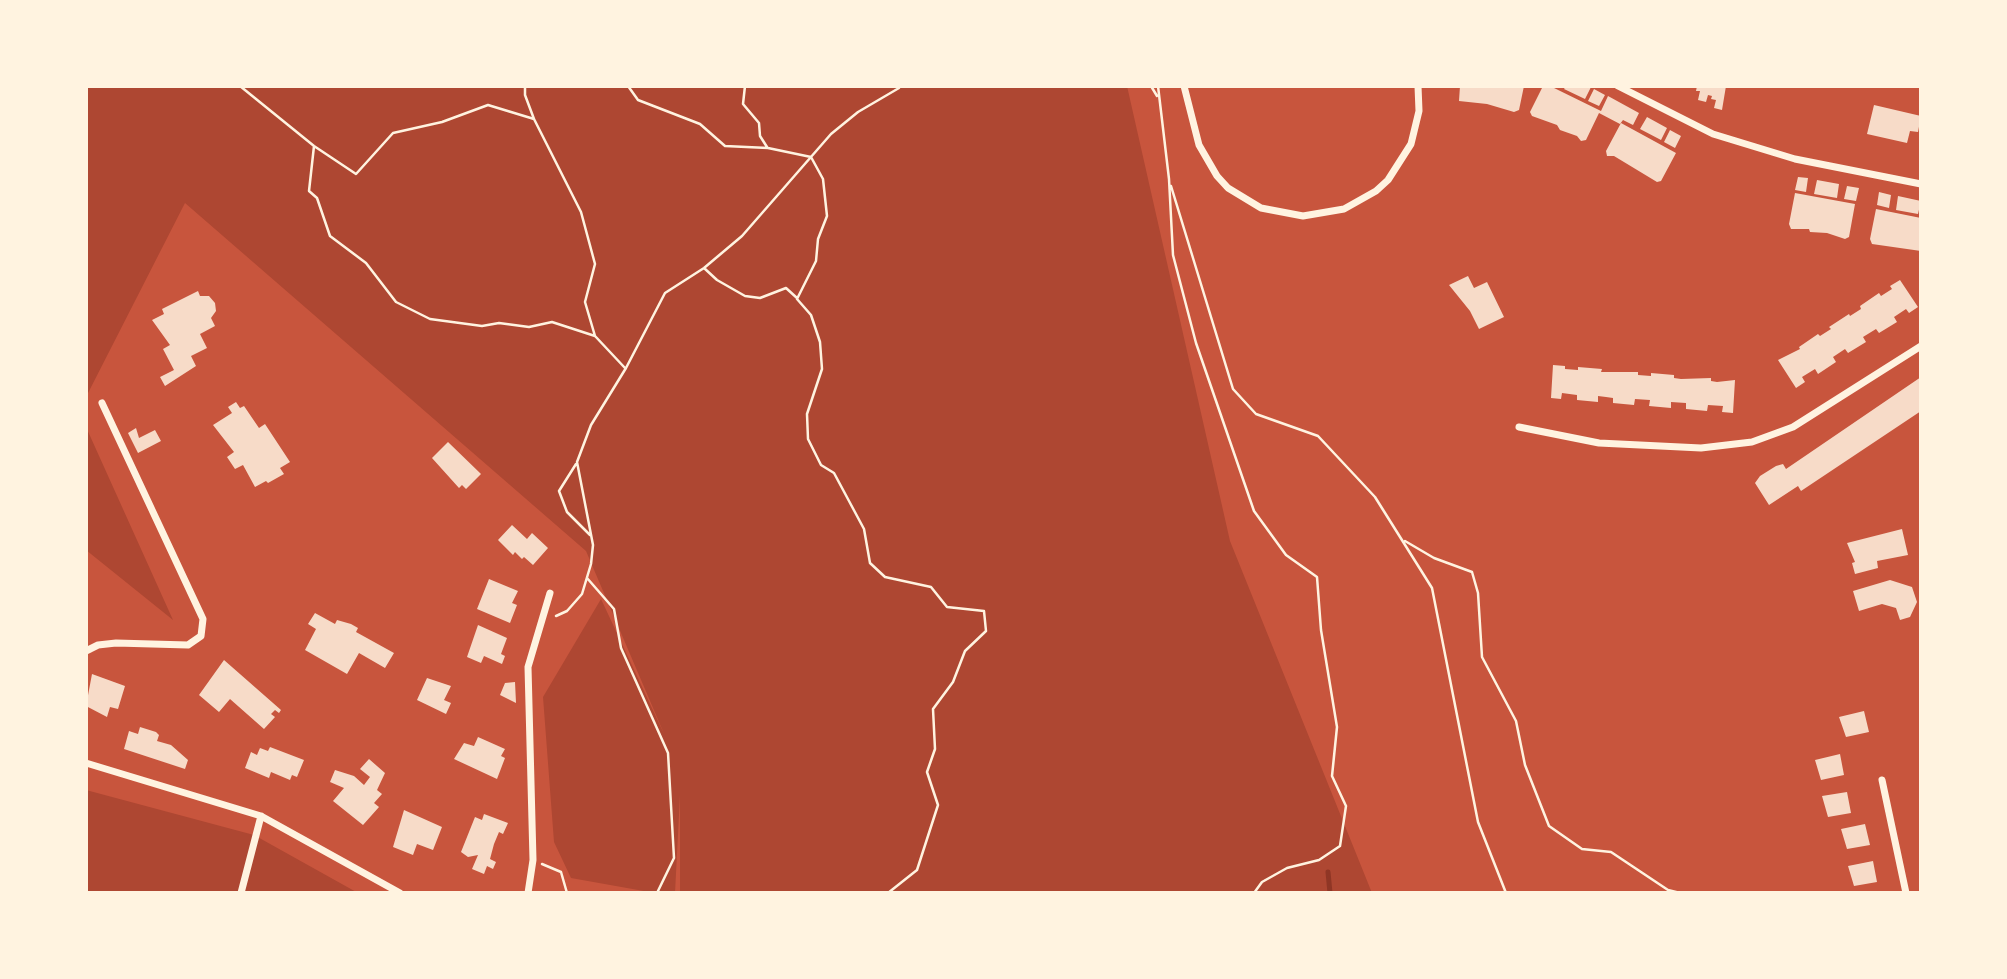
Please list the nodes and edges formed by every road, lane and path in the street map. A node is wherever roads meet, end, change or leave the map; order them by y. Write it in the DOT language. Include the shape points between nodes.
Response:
graph roads {
  1 [pos="240,86"];
  2 [pos="525,86"];
  3 [pos="628,86"];
  4 [pos="745,86"];
  5 [pos="1151,86"];
  6 [pos="1158,86"];
  7 [pos="1184,86"];
  8 [pos="1418,86"];
  9 [pos="1618,86"];
  10 [pos="898,88"];
  11 [pos="1158,99"];
  12 [pos="534,120"];
  13 [pos="314,146"];
  14 [pos="768,148"];
  15 [pos="811,157"];
  16 [pos="1168,179"];
  17 [pos="1921,184"];
  18 [pos="704,268"];
  19 [pos="797,299"];
  20 [pos="595,336"];
  21 [pos="1921,346"];
  22 [pos="626,368"];
  23 [pos="102,403"];
  24 [pos="1519,427"];
  25 [pos="577,462"];
  26 [pos="590,535"];
  27 [pos="1402,539"];
  28 [pos="587,578"];
  29 [pos="550,593"];
  30 [pos="542,617"];
  31 [pos="86,651"];
  32 [pos="86,763"];
  33 [pos="1882,780"];
  34 [pos="261,816"];
  35 [pos="533,860"];
  36 [pos="241,893"];
  37 [pos="400,893"];
  38 [pos="528,893"];
  39 [pos="567,893"];
  40 [pos="657,893"];
  41 [pos="888,893"];
  42 [pos="1254,893"];
  43 [pos="1506,893"];
  44 [pos="1679,893"];
  45 [pos="1906,893"];
  1 -- 13 [label="path"];
  2 -- 12 [label="path"];
  3 -- 14 [label="path" via="639,100 699,124 725,146"];
  4 -- 14 [label="path" via="743,104 759,123"];
  5 -- 11 [label="path"];
  6 -- 11 [label="path"];
  7 -- 8 [label="street" via="1199,145 1217,176 1261,208 1303,216 1344,209 1388,180 1414,135"];
  9 -- 17 [label="street" via="1713,134 1795,159"];
  10 -- 15 [label="path" via="858,112"];
  11 -- 16 [label="path"];
  12 -- 13 [label="path" via="488,105 393,134 356,174"];
  12 -- 20 [label="path" via="585,225 595,264 585,302"];
  13 -- 20 [label="path" via="309,191 317,198 330,236 366,263 396,302 430,319 482,326 529,327 552,322"];
  14 -- 15 [label="path"];
  15 -- 18 [label="path" via="742,236"];
  15 -- 19 [label="path" via="823,178 827,216 816,261"];
  16 -- 27 [label="path" via="1233,389 1256,414 1318,436 1375,497"];
  16 -- 42 [label="path" via="1173,255 1196,343 1254,511 1286,555 1317,577 1337,727 1332,776 1346,806 1340,846 1319,860 1287,868 1262,882"];
  18 -- 19 [label="path" via="745,296 760,298 786,288"];
  18 -- 22 [label="path" via="665,293"];
  19 -- 41 [label="path" via="811,315 820,342 822,369 807,414 808,439 821,465 834,473 864,530 870,564 885,577 930,587 947,607 984,611 986,631 965,651 953,682 933,709 935,750 927,772 938,804 917,870"];
  20 -- 22 [label="path"];
  21 -- 24 [label="street" via="1793,428 1752,442 1701,448 1599,443"];
  22 -- 25 [label="path" via="591,425"];
  23 -- 31 [label="street" via="204,619 201,636 188,645 117,643"];
  25 -- 26 [label="path"];
  25 -- 26 [label="path" via="559,491 567,512"];
  26 -- 28 [label="path" via="593,545"];
  27 -- 43 [label="path" via="1432,588 1478,822"];
  27 -- 44 [label="path" via="1434,558 1472,572 1478,593 1482,657 1516,720 1525,765 1549,826 1582,849 1611,852"];
  28 -- 30 [label="path" via="582,594 567,611"];
  28 -- 40 [label="path" via="614,609 621,648 668,753 674,858"];
  29 -- 30 [label="street"];
  30 -- 35 [label="street" via="527,667"];
  32 -- 34 [label="street"];
  33 -- 45 [label="street"];
  34 -- 36 [label="street"];
  34 -- 37 [label="street"];
  35 -- 38 [label="street"];
  35 -- 39 [label="path" via="561,872"];
}
